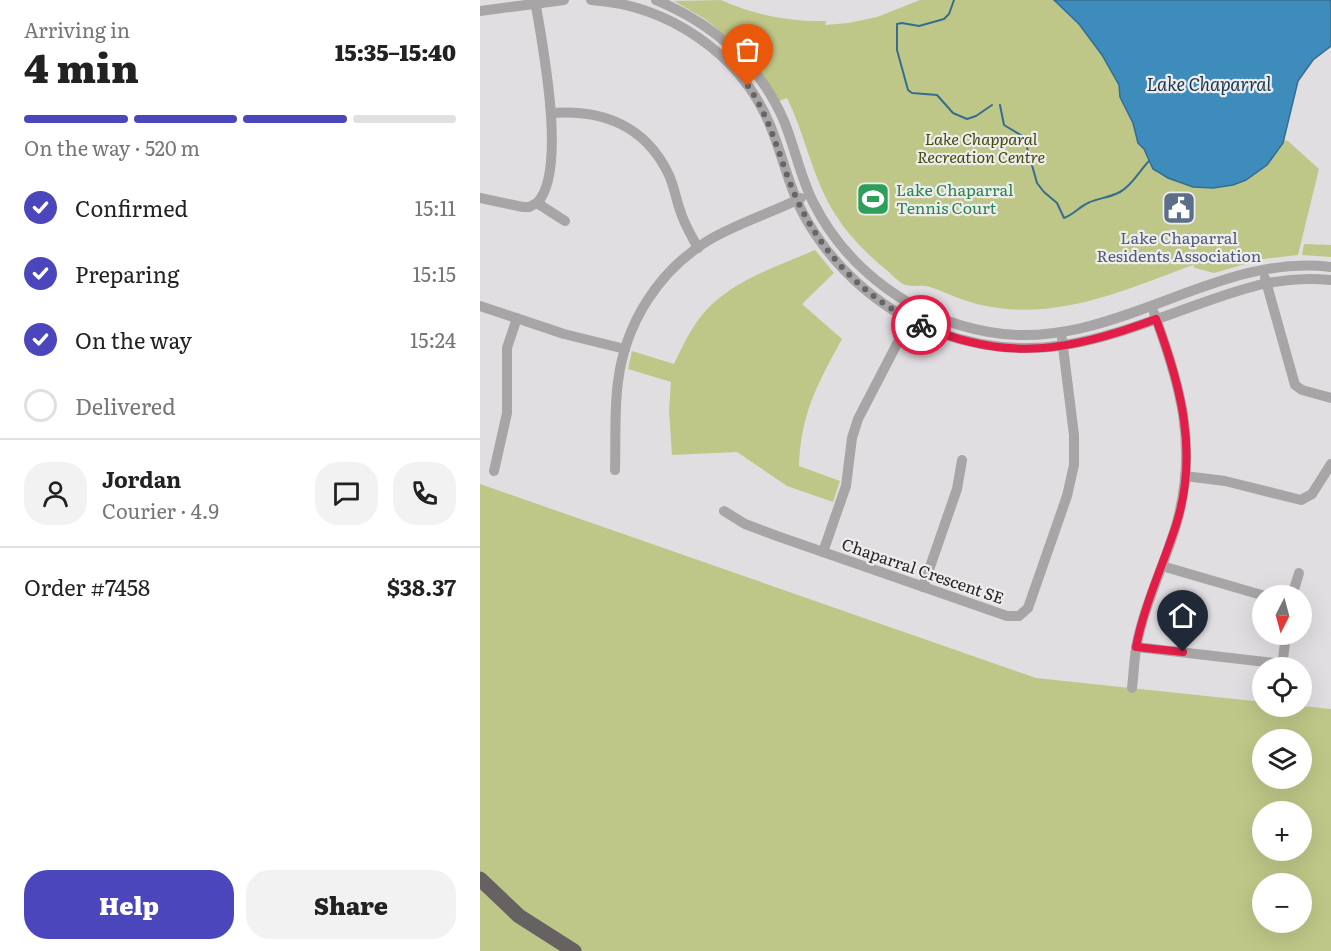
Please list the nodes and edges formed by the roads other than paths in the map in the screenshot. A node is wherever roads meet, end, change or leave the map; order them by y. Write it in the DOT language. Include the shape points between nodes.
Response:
graph roads {
  1 [pos="564,0"];
  2 [pos="591,0"];
  3 [pos="657,0"];
  4 [pos="535,2"];
  5 [pos="480,11"];
  6 [pos="652,13"];
  7 [pos="551,113"];
  8 [pos="809,194"];
  9 [pos="480,198"];
  10 [pos="797,200"];
  11 [pos="537,203"];
  12 [pos="565,221"];
  13 [pos="698,248"];
  14 [pos="1331,267"];
  15 [pos="1263,270"];
  16 [pos="1331,280"];
  17 [pos="1266,282"];
  18 [pos="480,306"];
  19 [pos="915,307"];
  20 [pos="1152,307"];
  21 [pos="517,318"];
  22 [pos="909,319"];
  23 [pos="1156,319"];
  24 [pos="1061,333"];
  25 [pos="1063,347"];
  26 [pos="625,349"];
  27 [pos="1331,398"];
  28 [pos="962,460"];
  29 [pos="1331,464"];
  30 [pos="615,470"];
  31 [pos="494,471"];
  32 [pos="1185,476"];
  33 [pos="724,511"];
  34 [pos="823,552"];
  35 [pos="1162,566"];
  36 [pos="1299,573"];
  37 [pos="1295,585"];
  38 [pos="923,587"];
  39 [pos="1252,592"];
  40 [pos="1136,647"];
  41 [pos="1252,662"];
  42 [pos="1132,688"];
  43 [pos="480,872"];
  44 [pos="480,879"];
  45 [pos="511,909"];
  46 [pos="574,951"];
  1 -- 4 [label="street"];
  2 -- 6 [label="street"];
  3 -- 6 [label="street"];
  3 -- 8 [label="street" via="709,28 753,70 779,110"];
  4 -- 5 [label="street"];
  4 -- 7 [label="street"];
  6 -- 10 [label="street" via="705,42 742,79 767,117"];
  7 -- 11 [label="street" via="552,158 544,194"];
  7 -- 13 [label="street" via="604,117 646,141 665,168"];
  8 -- 10 [label="street"];
  8 -- 19 [label="street" via="827,226 856,262"];
  9 -- 11 [label="street" via="524,207"];
  10 -- 13 [label="street"];
  10 -- 22 [label="street" via="814,232 841,266 869,292"];
  11 -- 12 [label="street"];
  13 -- 26 [label="street" via="650,296"];
  14 -- 15 [label="street" via="1298,265"];
  15 -- 17 [label="street"];
  15 -- 20 [label="street"];
  16 -- 17 [label="street"];
  17 -- 23 [label="street"];
  17 -- 27 [label="street" via="1295,385"];
  18 -- 21 [label="street"];
  19 -- 22 [label="street, Chaparral Crescent SE"];
  19 -- 24 [label="street" via="959,325 990,332"];
  20 -- 23 [label="street"];
  20 -- 24 [label="street" via="1097,326"];
  21 -- 26 [label="street"];
  21 -- 31 [label="street" via="507,348 507,413"];
  22 -- 25 [label="street" via="947,335 989,346"];
  22 -- 34 [label="street, Chaparral Crescent SE" via="856,422 846,486"];
  23 -- 25 [label="street"];
  23 -- 32 [label="street" via="1184,408"];
  24 -- 25 [label="street, Chaparral Crescent SE"];
  25 -- 38 [label="street, Chaparral Crescent SE" via="1074,465 1028,608 1020,616 1008,616"];
  26 -- 30 [label="street" via="617,392"];
  28 -- 38 [label="street" via="957,489"];
  29 -- 32 [label="street" via="1312,494 1301,500 1225,481"];
  32 -- 35 [label="street" via="1177,522"];
  33 -- 34 [label="street" via="745,524"];
  34 -- 38 [label="street, Chaparral Crescent SE"];
  35 -- 39 [label="street"];
  35 -- 40 [label="street"];
  36 -- 37 [label="street"];
  40 -- 41 [label="street"];
  40 -- 42 [label="street"];
  43 -- 45 [label="highway"];
  44 -- 45 [label="highway"];
  45 -- 46 [label="highway"];
}
